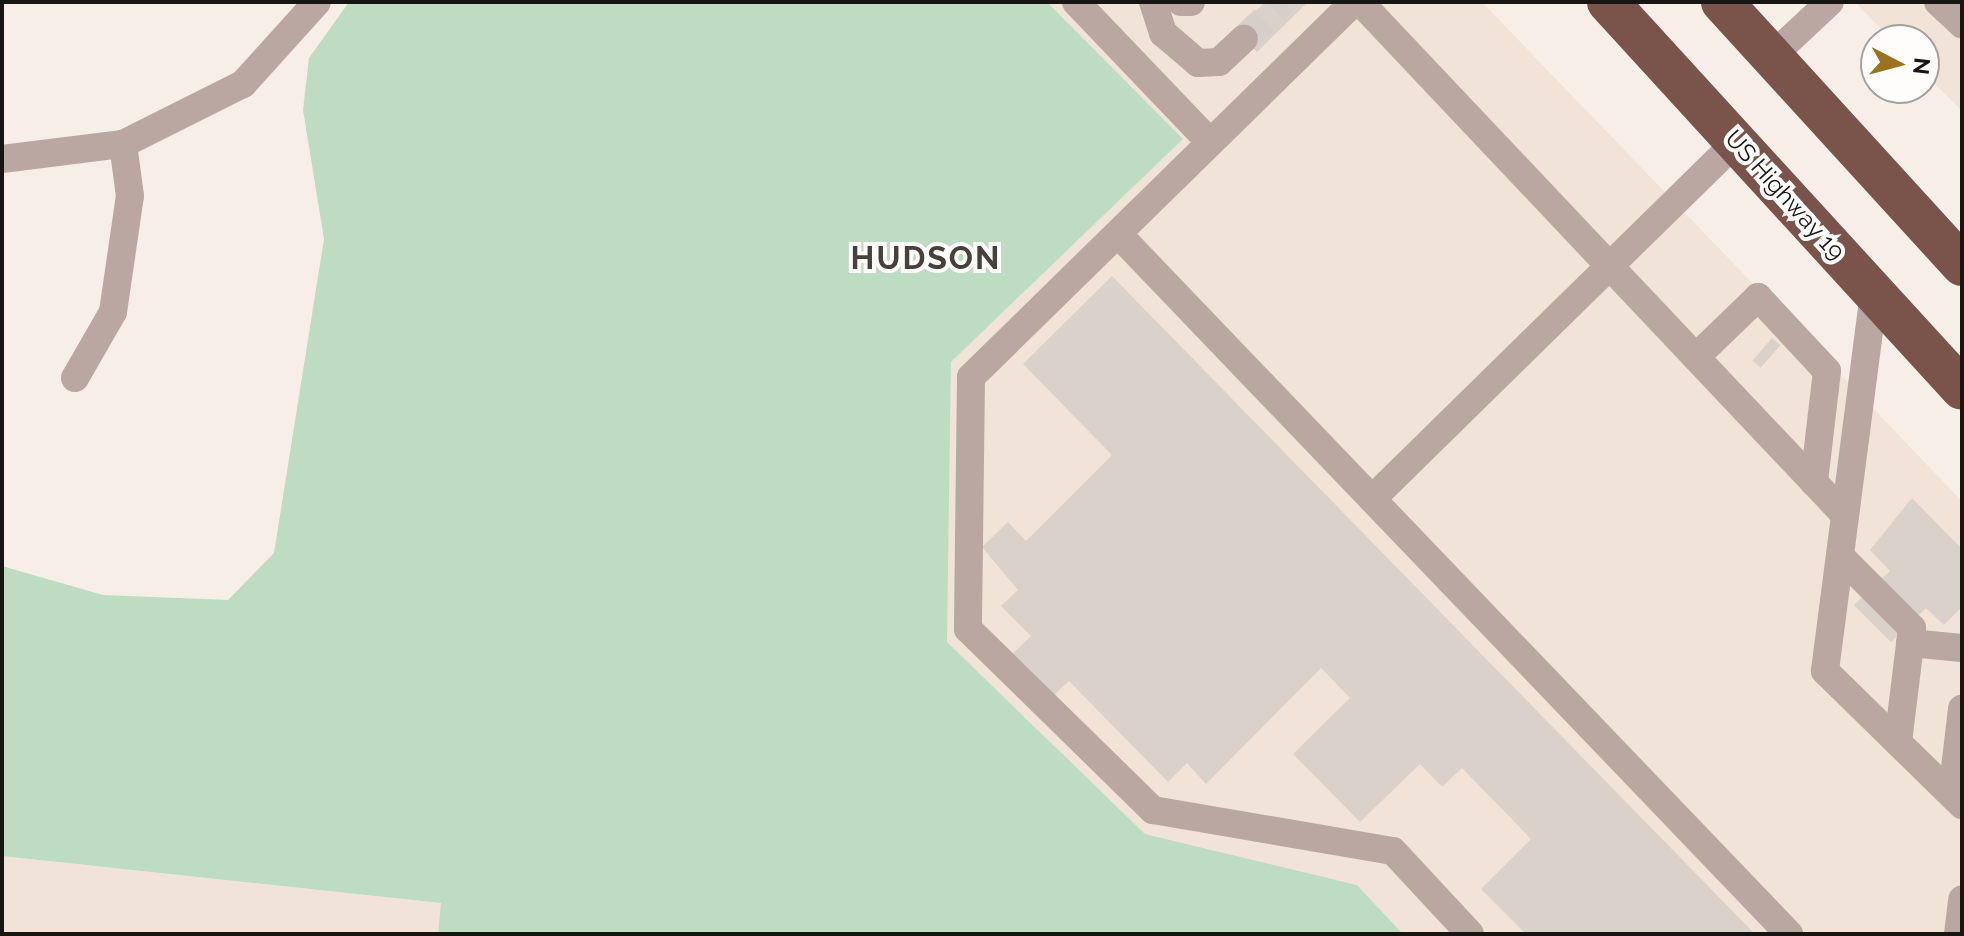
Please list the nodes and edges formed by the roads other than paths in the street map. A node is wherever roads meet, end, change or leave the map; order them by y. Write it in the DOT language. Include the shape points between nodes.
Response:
graph roads {
  1 [pos="317,2"];
  2 [pos="1076,2"];
  3 [pos="1153,2"];
  4 [pos="1181,2"];
  5 [pos="1191,2"];
  6 [pos="1357,2"];
  7 [pos="1608,2"];
  8 [pos="1722,2"];
  9 [pos="1830,2"];
  10 [pos="1938,2"];
  11 [pos="1962,24"];
  12 [pos="1244,39"];
  13 [pos="1772,56"];
  14 [pos="1210,142"];
  15 [pos="1736,142"];
  16 [pos="123,144"];
  17 [pos="2,159"];
  18 [pos="1917,216"];
  19 [pos="1962,226"];
  20 [pos="1118,234"];
  21 [pos="1962,265"];
  22 [pos="1610,266"];
  23 [pos="1874,293"];
  24 [pos="1697,356"];
  25 [pos="75,378"];
  26 [pos="1962,389"];
  27 [pos="1814,482"];
  28 [pos="1372,499"];
  29 [pos="1845,515"];
  30 [pos="1840,556"];
  31 [pos="1910,643"];
  32 [pos="1962,648"];
  33 [pos="1962,709"];
  34 [pos="1898,742"];
  35 [pos="1957,799"];
  36 [pos="1962,899"];
  37 [pos="1470,934"];
  38 [pos="1789,934"];
  39 [pos="1958,934"];
  1 -- 16 [label="street" via="243,84"];
  2 -- 14 [label="street"];
  3 -- 12 [label="street" via="1163,33 1198,63 1219,62"];
  4 -- 5 [label="street"];
  6 -- 14 [label="street"];
  6 -- 22 [label="street"];
  7 -- 15 [label="highway, US Highway 19"];
  8 -- 13 [label="highway"];
  9 -- 13 [label="street"];
  10 -- 11 [label="street"];
  13 -- 18 [label="highway"];
  14 -- 20 [label="street"];
  15 -- 22 [label="street"];
  15 -- 23 [label="highway, US Highway 19"];
  16 -- 17 [label="street"];
  16 -- 25 [label="street" via="130,196 113,312"];
  18 -- 19 [label="highway"];
  18 -- 21 [label="highway"];
  20 -- 28 [label="street"];
  20 -- 37 [label="street" via="971,377 968,629 1153,810 1393,851"];
  22 -- 24 [label="street"];
  22 -- 28 [label="street"];
  23 -- 26 [label="highway, US Highway 19"];
  23 -- 29 [label="street"];
  24 -- 27 [label="street"];
  24 -- 27 [label="street" via="1758,297 1827,371"];
  27 -- 29 [label="street"];
  28 -- 38 [label="street"];
  29 -- 30 [label="street"];
  30 -- 31 [label="street" via="1912,628"];
  30 -- 34 [label="street" via="1825,671"];
  31 -- 32 [label="street"];
  31 -- 34 [label="street"];
  33 -- 35 [label="street"];
  34 -- 35 [label="street"];
  36 -- 39 [label="street"];
}
